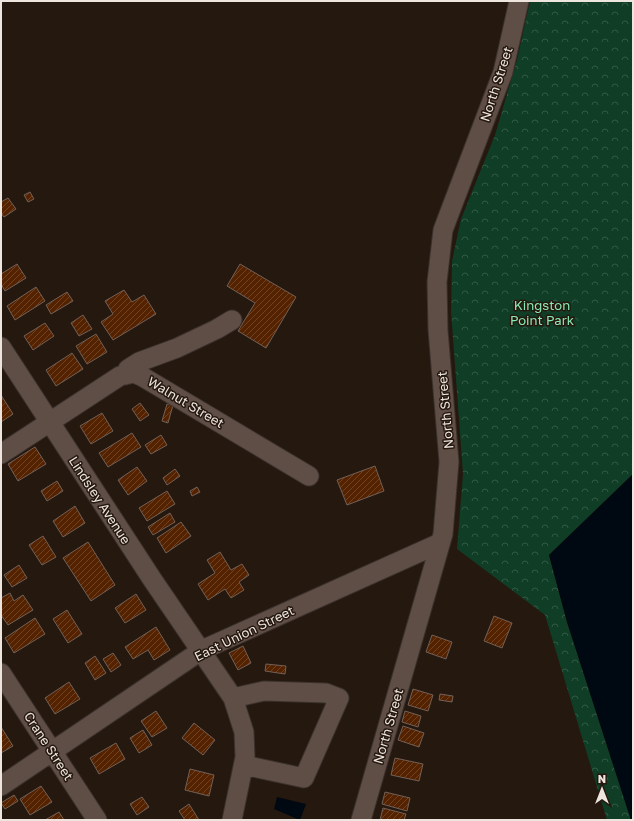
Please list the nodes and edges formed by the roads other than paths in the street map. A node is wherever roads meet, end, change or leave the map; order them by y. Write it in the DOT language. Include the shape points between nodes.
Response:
graph roads {
  1 [pos="519,1"];
  2 [pos="232,320"];
  3 [pos="1,347"];
  4 [pos="125,375"];
  5 [pos="49,422"];
  6 [pos="1,454"];
  7 [pos="309,476"];
  8 [pos="440,542"];
  9 [pos="202,650"];
  10 [pos="1,673"];
  11 [pos="233,698"];
  12 [pos="53,752"];
  13 [pos="244,765"];
  14 [pos="1,786"];
  15 [pos="97,820"];
  16 [pos="232,820"];
  17 [pos="360,820"];
  1 -- 8 [label="street, North Street" via="503,72 444,230 437,282 438,330 449,462"];
  2 -- 4 [label="street" via="177,348 139,362"];
  3 -- 5 [label="street, Lindsley Avenue"];
  4 -- 5 [label="street"];
  4 -- 7 [label="street, Walnut Street" via="134,373 144,377"];
  5 -- 6 [label="street"];
  5 -- 9 [label="street, Lindsley Avenue"];
  8 -- 9 [label="street, East Union Street"];
  8 -- 17 [label="street, North Street"];
  9 -- 11 [label="street, Lindsley Avenue"];
  9 -- 12 [label="street, East Union Street"];
  10 -- 12 [label="street, Crane Street"];
  11 -- 13 [label="street, Lindsley Avenue" via="244,732"];
  11 -- 13 [label="street" via="264,691 326,693 339,698 304,778"];
  12 -- 14 [label="street, East Union Street"];
  12 -- 15 [label="street, Crane Street"];
  13 -- 16 [label="street, Lindsley Avenue"];
}
